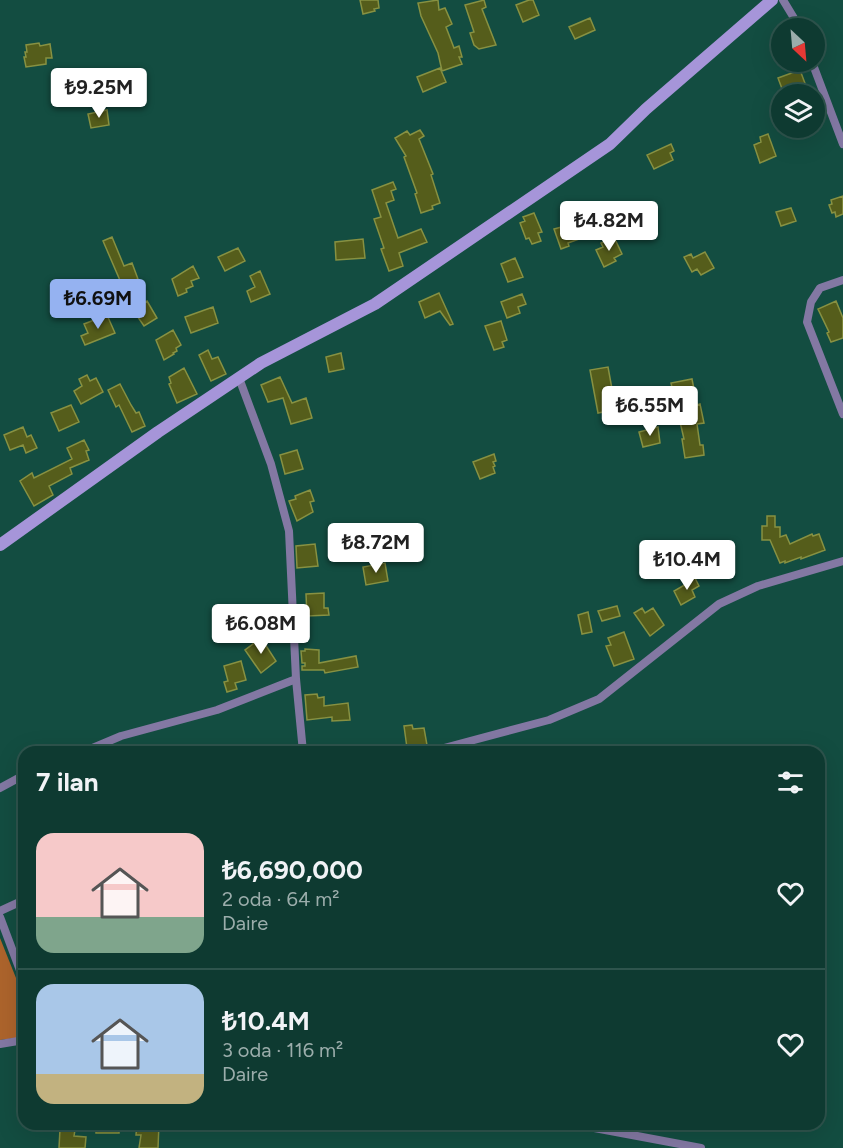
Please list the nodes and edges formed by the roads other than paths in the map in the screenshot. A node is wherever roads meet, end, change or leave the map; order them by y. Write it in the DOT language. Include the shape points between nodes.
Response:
graph roads {
  1 [pos="772,0"];
  2 [pos="783,0"];
  3 [pos="794,18"];
  4 [pos="816,72"];
  5 [pos="843,144"];
  6 [pos="843,280"];
  7 [pos="239,378"];
  8 [pos="843,414"];
  9 [pos="0,545"];
  10 [pos="843,561"];
  11 [pos="296,679"];
  12 [pos="97,746"];
  13 [pos="302,746"];
  14 [pos="452,746"];
  15 [pos="18,778"];
  16 [pos="0,788"];
  17 [pos="18,903"];
  18 [pos="0,911"];
  19 [pos="0,917"];
  20 [pos="18,965"];
  21 [pos="18,1041"];
  22 [pos="0,1044"];
  23 [pos="605,1130"];
  24 [pos="701,1148"];
  1 -- 7 [label="street" via="610,144 375,304"];
  2 -- 3 [label="street"];
  4 -- 5 [label="street"];
  6 -- 8 [label="street" via="820,288 811,302 807,322"];
  7 -- 9 [label="street"];
  7 -- 11 [label="street" via="272,464 289,531"];
  10 -- 14 [label="street" via="758,586 720,604 599,699 549,720"];
  11 -- 12 [label="street" via="217,710"];
  11 -- 13 [label="street"];
  15 -- 16 [label="street"];
  17 -- 18 [label="street"];
  19 -- 20 [label="street"];
  21 -- 22 [label="street"];
  23 -- 24 [label="street"];
}
